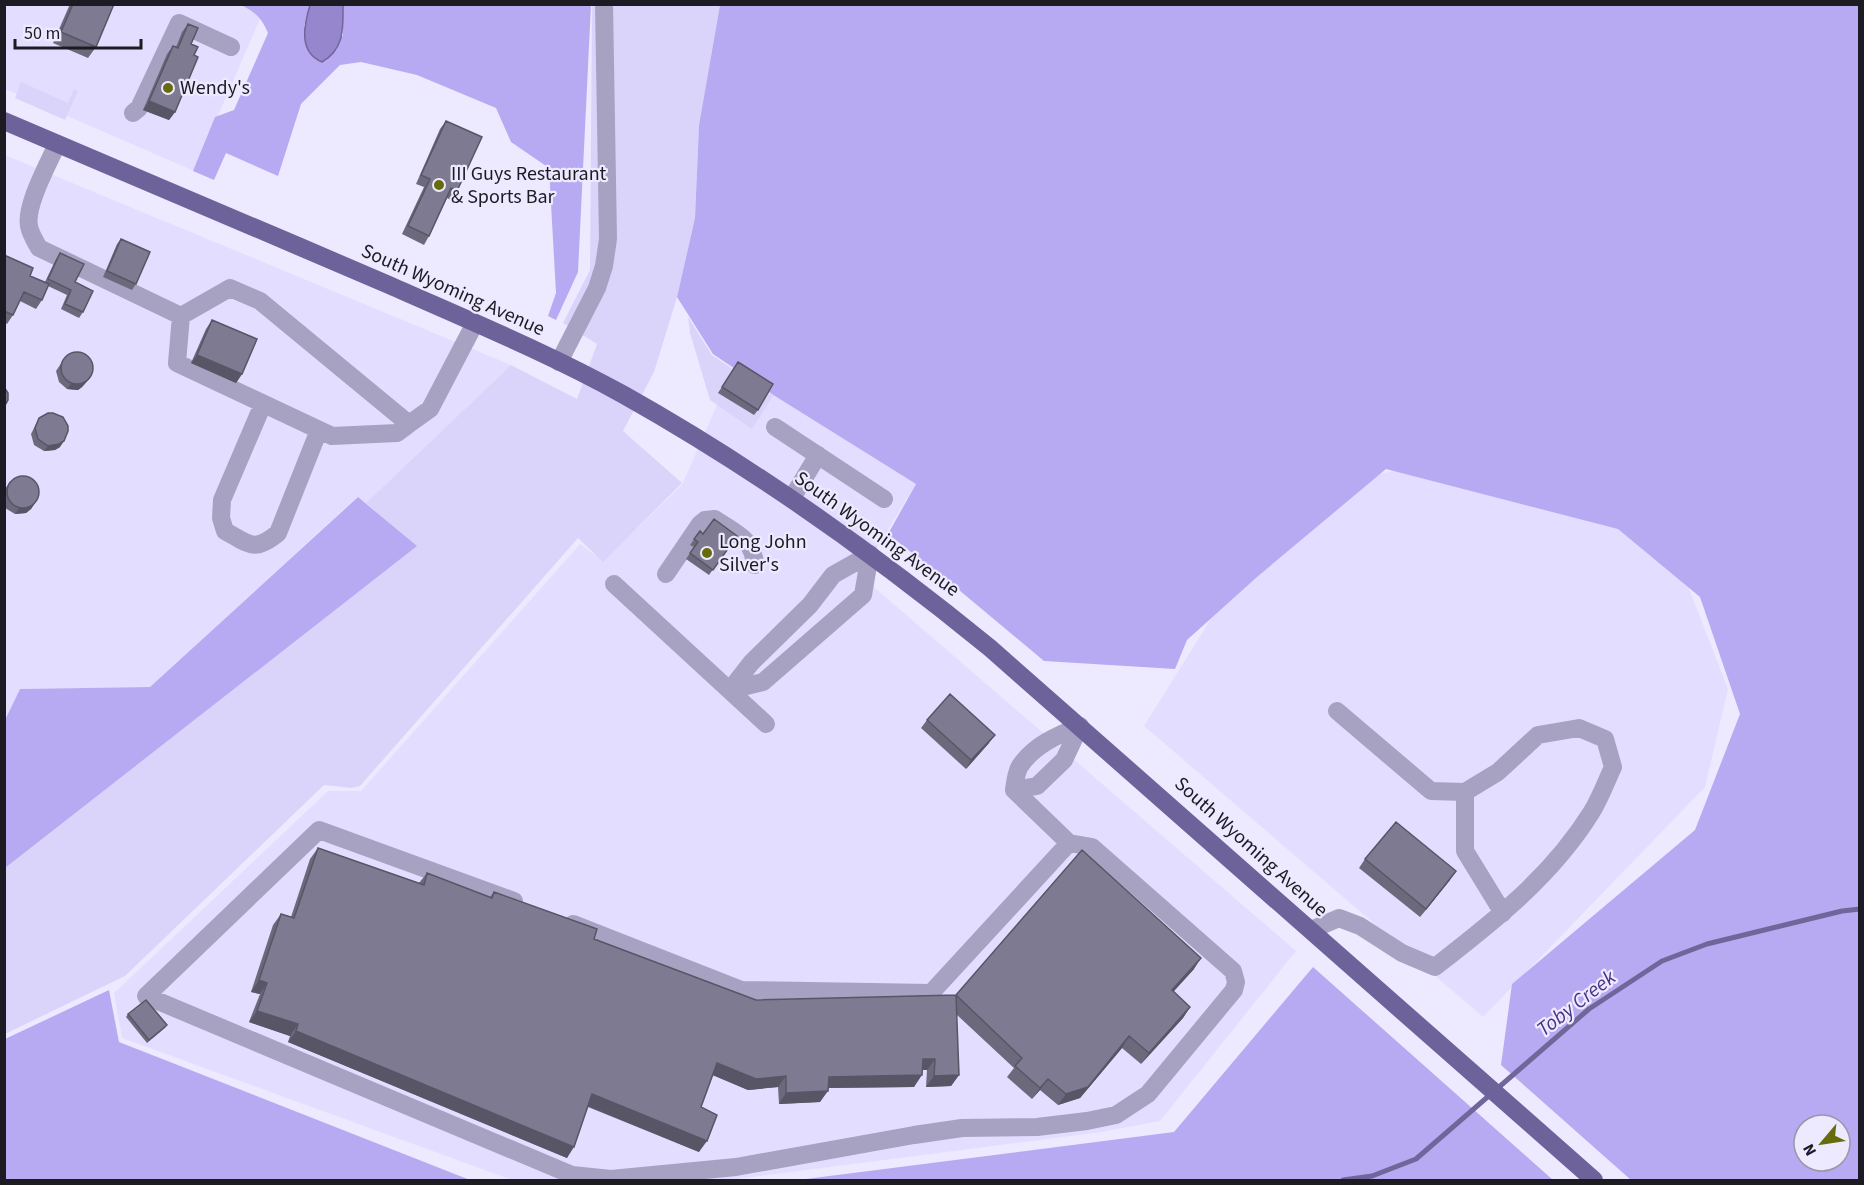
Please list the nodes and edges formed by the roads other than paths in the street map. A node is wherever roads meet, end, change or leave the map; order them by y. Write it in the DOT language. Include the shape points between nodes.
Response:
graph roads {
  1 [pos="604,4"];
  2 [pos="231,46"];
  3 [pos="133,113"];
  4 [pos="4,121"];
  5 [pos="57,144"];
  6 [pos="181,316"];
  7 [pos="475,323"];
  8 [pos="559,362"];
  9 [pos="263,404"];
  10 [pos="409,424"];
  11 [pos="775,427"];
  12 [pos="319,430"];
  13 [pos="818,455"];
  14 [pos="792,498"];
  15 [pos="884,499"];
  16 [pos="870,554"];
  17 [pos="755,565"];
  18 [pos="666,574"];
  19 [pos="614,584"];
  20 [pos="730,690"];
  21 [pos="1337,711"];
  22 [pos="766,724"];
  23 [pos="1080,726"];
  24 [pos="1014,790"];
  25 [pos="1465,792"];
  26 [pos="1069,843"];
  27 [pos="527,906"];
  28 [pos="1503,913"];
  29 [pos="553,916"];
  30 [pos="1311,930"];
  31 [pos="1594,1180"];
  1 -- 8 [label="lane" via="608,239 597,288"];
  2 -- 3 [label="lane" via="179,23 140,108"];
  4 -- 5 [label="main road, South Wyoming Avenue"];
  5 -- 6 [label="lane" via="29,212 28,226 39,248"];
  5 -- 7 [label="main road, South Wyoming Avenue"];
  6 -- 9 [label="lane" via="177,363"];
  6 -- 10 [label="lane" via="230,288 260,301"];
  7 -- 8 [label="main road, South Wyoming Avenue"];
  7 -- 10 [label="lane" via="430,409"];
  8 -- 14 [label="main road, South Wyoming Avenue" via="680,428"];
  9 -- 12 [label="lane"];
  9 -- 12 [label="lane" via="222,500 225,531 252,546 265,543 278,533"];
  10 -- 12 [label="lane" via="397,433 332,436"];
  11 -- 13 [label="lane"];
  13 -- 14 [label="lane"];
  13 -- 15 [label="lane"];
  14 -- 16 [label="main road, South Wyoming Avenue"];
  16 -- 20 [label="lane" via="833,575"];
  16 -- 20 [label="lane" via="863,595 763,682"];
  16 -- 23 [label="main road, South Wyoming Avenue" via="990,648"];
  17 -- 18 [label="lane" via="748,541 709,519 700,524"];
  19 -- 20 [label="lane"];
  20 -- 22 [label="lane"];
  21 -- 25 [label="lane" via="1431,791"];
  23 -- 24 [label="lane" via="1060,764 1037,786"];
  23 -- 24 [label="lane" via="1046,741 1018,767"];
  23 -- 30 [label="main road, South Wyoming Avenue"];
  24 -- 26 [label="lane"];
  25 -- 28 [label="lane" via="1465,851"];
  25 -- 28 [label="lane" via="1498,772 1538,735 1580,728 1605,740 1613,767 1593,812 1541,878"];
  26 -- 27 [label="lane" via="1092,848 1233,971 1236,982 1234,990 1148,1094 1126,1110 1103,1119 1037,1127 962,1128 736,1167 611,1179 572,1175 146,996 319,831"];
  26 -- 29 [label="lane" via="931,993 741,990"];
  28 -- 30 [label="lane" via="1435,967 1339,918"];
  30 -- 31 [label="main road, South Wyoming Avenue"];
}
